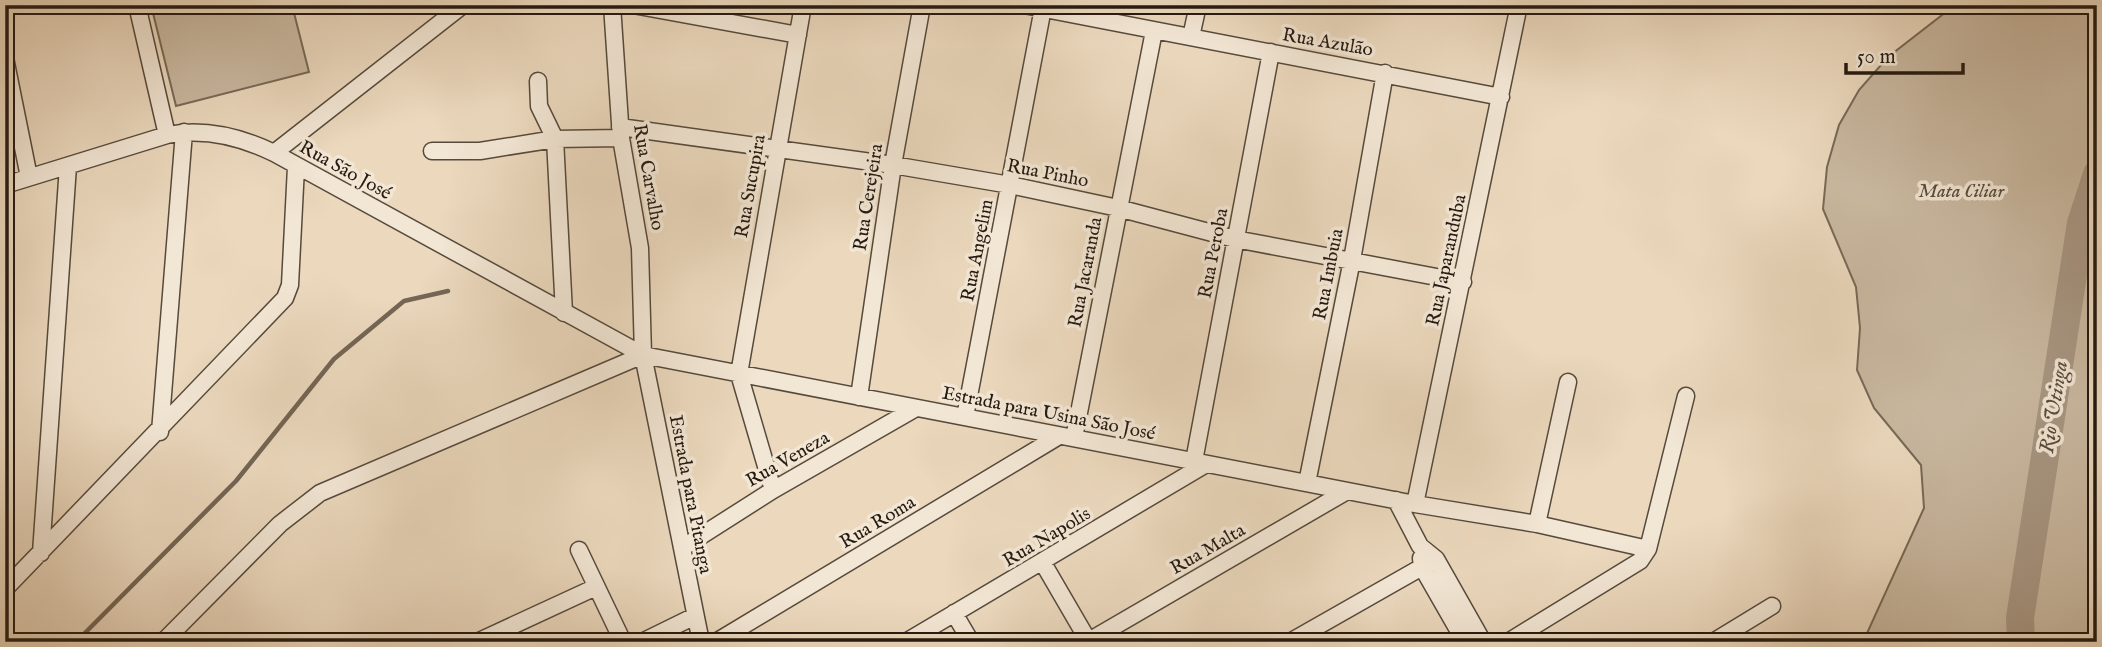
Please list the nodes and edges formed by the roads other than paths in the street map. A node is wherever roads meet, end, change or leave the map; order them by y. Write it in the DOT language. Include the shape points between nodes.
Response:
graph roads {
  1 [pos="138,5"];
  2 [pos="463,5"];
  3 [pos="611,5"];
  4 [pos="633,5"];
  5 [pos="803,5"];
  6 [pos="922,5"];
  7 [pos="1024,5"];
  8 [pos="1198,5"];
  9 [pos="1519,5"];
  10 [pos="1043,8"];
  11 [pos="1154,31"];
  12 [pos="798,35"];
  13 [pos="1191,37"];
  14 [pos="1271,52"];
  15 [pos="5,58"];
  16 [pos="1385,73"];
  17 [pos="538,81"];
  18 [pos="1501,97"];
  19 [pos="184,132"];
  20 [pos="620,133"];
  21 [pos="167,135"];
  22 [pos="555,139"];
  23 [pos="776,150"];
  24 [pos="432,151"];
  25 [pos="274,153"];
  26 [pos="893,165"];
  27 [pos="68,166"];
  28 [pos="296,167"];
  29 [pos="29,177"];
  30 [pos="5,185"];
  31 [pos="1010,186"];
  32 [pos="1118,208"];
  33 [pos="1236,239"];
  34 [pos="1352,260"];
  35 [pos="1463,282"];
  36 [pos="564,313"];
  37 [pos="643,355"];
  38 [pos="739,374"];
  39 [pos="1567,382"];
  40 [pos="1686,396"];
  41 [pos="859,397"];
  42 [pos="916,408"];
  43 [pos="965,418"];
  44 [pos="160,432"];
  45 [pos="1066,437"];
  46 [pos="1200,463"];
  47 [pos="1307,483"];
  48 [pos="773,490"];
  49 [pos="1348,491"];
  50 [pos="1396,500"];
  51 [pos="1415,505"];
  52 [pos="1537,524"];
  53 [pos="682,548"];
  54 [pos="1648,549"];
  55 [pos="579,550"];
  56 [pos="41,553"];
  57 [pos="1043,563"];
  58 [pos="1429,563"];
  59 [pos="596,587"];
  60 [pos="5,589"];
  61 [pos="1772,607"];
  62 [pos="954,613"];
  63 [pos="695,616"];
  64 [pos="166,639"];
  65 [pos="477,642"];
  66 [pos="623,642"];
  67 [pos="642,642"];
  68 [pos="701,642"];
  69 [pos="716,642"];
  70 [pos="906,642"];
  71 [pos="971,642"];
  72 [pos="1089,642"];
  73 [pos="1290,642"];
  74 [pos="1465,642"];
  75 [pos="1483,642"];
  76 [pos="1508,642"];
  77 [pos="1713,642"];
  1 -- 21 [label="street"];
  2 -- 25 [label="street"];
  3 -- 20 [label="street, Rua Carvalho"];
  4 -- 12 [label="street"];
  5 -- 12 [label="street, Rua Sucupira"];
  6 -- 26 [label="street, Rua Cerejeira"];
  7 -- 10 [label="street, Rua Azulão"];
  8 -- 13 [label="street"];
  9 -- 18 [label="street, Rua Japaranduba"];
  10 -- 11 [label="street, Rua Azulão"];
  10 -- 31 [label="street, Rua Angelim"];
  11 -- 13 [label="street, Rua Azulão"];
  11 -- 32 [label="street, Rua Jacaranda"];
  12 -- 23 [label="street, Rua Sucupira"];
  13 -- 14 [label="street, Rua Azulão"];
  14 -- 16 [label="street, Rua Azulão"];
  14 -- 33 [label="street, Rua Peroba"];
  15 -- 29 [label="street"];
  16 -- 18 [label="street, Rua Azulão"];
  16 -- 34 [label="street, Rua Imbuia"];
  17 -- 22 [label="street" via="539,106"];
  18 -- 35 [label="street, Rua Japaranduba"];
  19 -- 21 [label="street, Rua São José"];
  19 -- 25 [label="street, Rua São José" via="235,138"];
  19 -- 44 [label="street"];
  20 -- 22 [label="street, Rua Pinho"];
  20 -- 23 [label="street, Rua Pinho"];
  20 -- 37 [label="street, Rua Carvalho" via="640,248"];
  21 -- 27 [label="street, Rua São José"];
  22 -- 24 [label="street, Rua Pinho" via="480,151"];
  22 -- 36 [label="street"];
  23 -- 26 [label="street, Rua Pinho"];
  23 -- 38 [label="street, Rua Sucupira"];
  25 -- 28 [label="street, Rua São José"];
  26 -- 31 [label="street, Rua Pinho"];
  26 -- 41 [label="street, Rua Cerejeira"];
  27 -- 29 [label="street, Rua São José"];
  27 -- 56 [label="street"];
  28 -- 36 [label="street, Rua São José"];
  28 -- 44 [label="street" via="290,285 285,298"];
  29 -- 30 [label="street, Rua São José"];
  31 -- 32 [label="street, Rua Pinho"];
  31 -- 43 [label="street, Rua Angelim"];
  32 -- 33 [label="street, Rua Pinho"];
  32 -- 45 [label="street, Rua Jacaranda"];
  33 -- 34 [label="street, Rua Pinho"];
  33 -- 46 [label="street, Rua Peroba"];
  34 -- 35 [label="street, Rua Pinho"];
  34 -- 47 [label="street, Rua Imbuia"];
  35 -- 51 [label="street, Rua Japaranduba"];
  36 -- 37 [label="street, Rua São José"];
  37 -- 38 [label="street, Estrada para Usina São José"];
  37 -- 53 [label="street, Estrada para Pitanga"];
  37 -- 64 [label="street" via="320,493 281,524"];
  38 -- 41 [label="street, Estrada para Usina São José"];
  38 -- 48 [label="street"];
  39 -- 52 [label="street"];
  40 -- 54 [label="street"];
  41 -- 42 [label="street, Estrada para Usina São José"];
  42 -- 43 [label="street, Estrada para Usina São José"];
  42 -- 48 [label="street, Rua Veneza"];
  43 -- 45 [label="street, Estrada para Usina São José"];
  44 -- 56 [label="street"];
  45 -- 46 [label="street, Estrada para Usina São José"];
  45 -- 69 [label="street, Rua Roma"];
  46 -- 47 [label="street, Estrada para Usina São José"];
  46 -- 57 [label="street, Rua Napolis"];
  47 -- 49 [label="street, Estrada para Usina São José"];
  48 -- 53 [label="street, Rua Veneza"];
  49 -- 50 [label="street, Estrada para Usina São José"];
  49 -- 72 [label="street, Rua Malta"];
  50 -- 51 [label="street"];
  50 -- 58 [label="street"];
  51 -- 52 [label="street"];
  52 -- 54 [label="street"];
  53 -- 63 [label="street, Estrada para Pitanga"];
  54 -- 76 [label="street" via="1631,568"];
  55 -- 59 [label="street"];
  56 -- 60 [label="street"];
  57 -- 62 [label="street, Rua Napolis"];
  57 -- 72 [label="street"];
  58 -- 73 [label="street"];
  58 -- 74 [label="street"];
  58 -- 75 [label="street"];
  59 -- 65 [label="street"];
  59 -- 66 [label="street"];
  61 -- 77 [label="street"];
  62 -- 70 [label="street, Rua Napolis"];
  62 -- 71 [label="street"];
  63 -- 67 [label="street"];
  63 -- 68 [label="street, Estrada para Pitanga"];
}
